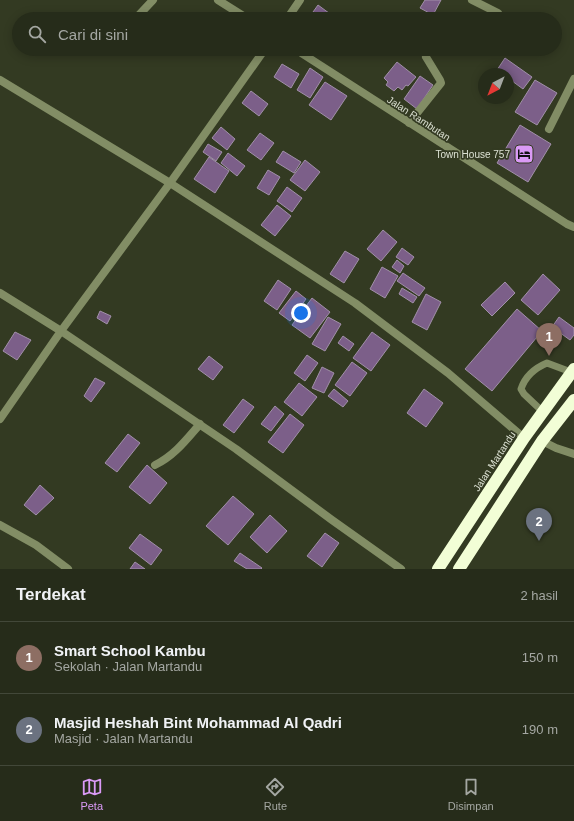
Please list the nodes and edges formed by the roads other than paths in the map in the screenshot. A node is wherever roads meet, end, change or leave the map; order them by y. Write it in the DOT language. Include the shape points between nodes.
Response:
graph roads {
  1 [pos="153,0"];
  2 [pos="218,0"];
  3 [pos="300,0"];
  4 [pos="472,0"];
  5 [pos="142,12"];
  6 [pos="237,12"];
  7 [pos="292,12"];
  8 [pos="496,12"];
  9 [pos="260,56"];
  10 [pos="306,56"];
  11 [pos="426,57"];
  12 [pos="574,79"];
  13 [pos="0,80"];
  14 [pos="409,123"];
  15 [pos="549,129"];
  16 [pos="170,183"];
  17 [pos="574,227"];
  18 [pos="0,293"];
  19 [pos="61,331"];
  20 [pos="573,371"];
  21 [pos="574,400"];
  22 [pos="542,411"];
  23 [pos="0,419"];
  24 [pos="200,424"];
  25 [pos="524,438"];
  26 [pos="542,441"];
  27 [pos="574,454"];
  28 [pos="155,465"];
  29 [pos="0,525"];
  30 [pos="68,569"];
  31 [pos="401,569"];
  32 [pos="438,569"];
  33 [pos="459,569"];
  1 -- 5 [label="street"];
  2 -- 6 [label="street"];
  3 -- 7 [label="street"];
  4 -- 8 [label="street"];
  9 -- 16 [label="street"];
  10 -- 14 [label="street, Jalan Rambutan"];
  11 -- 14 [label="street" via="441,83"];
  12 -- 15 [label="street"];
  13 -- 16 [label="street"];
  14 -- 17 [label="street, Jalan Rambutan"];
  16 -- 19 [label="street"];
  16 -- 25 [label="street" via="355,304 448,373"];
  18 -- 19 [label="street"];
  19 -- 23 [label="street"];
  19 -- 24 [label="street"];
  20 -- 22 [label="highway, Jalan Martandu"];
  20 -- 22 [label="lane" via="547,363 527,377 521,389"];
  21 -- 26 [label="highway"];
  22 -- 25 [label="highway, Jalan Martandu"];
  24 -- 28 [label="street" via="178,449"];
  24 -- 31 [label="street"];
  25 -- 32 [label="highway, Jalan Martandu"];
  26 -- 27 [label="street"];
  26 -- 33 [label="highway"];
  29 -- 30 [label="street" via="36,545"];
}
